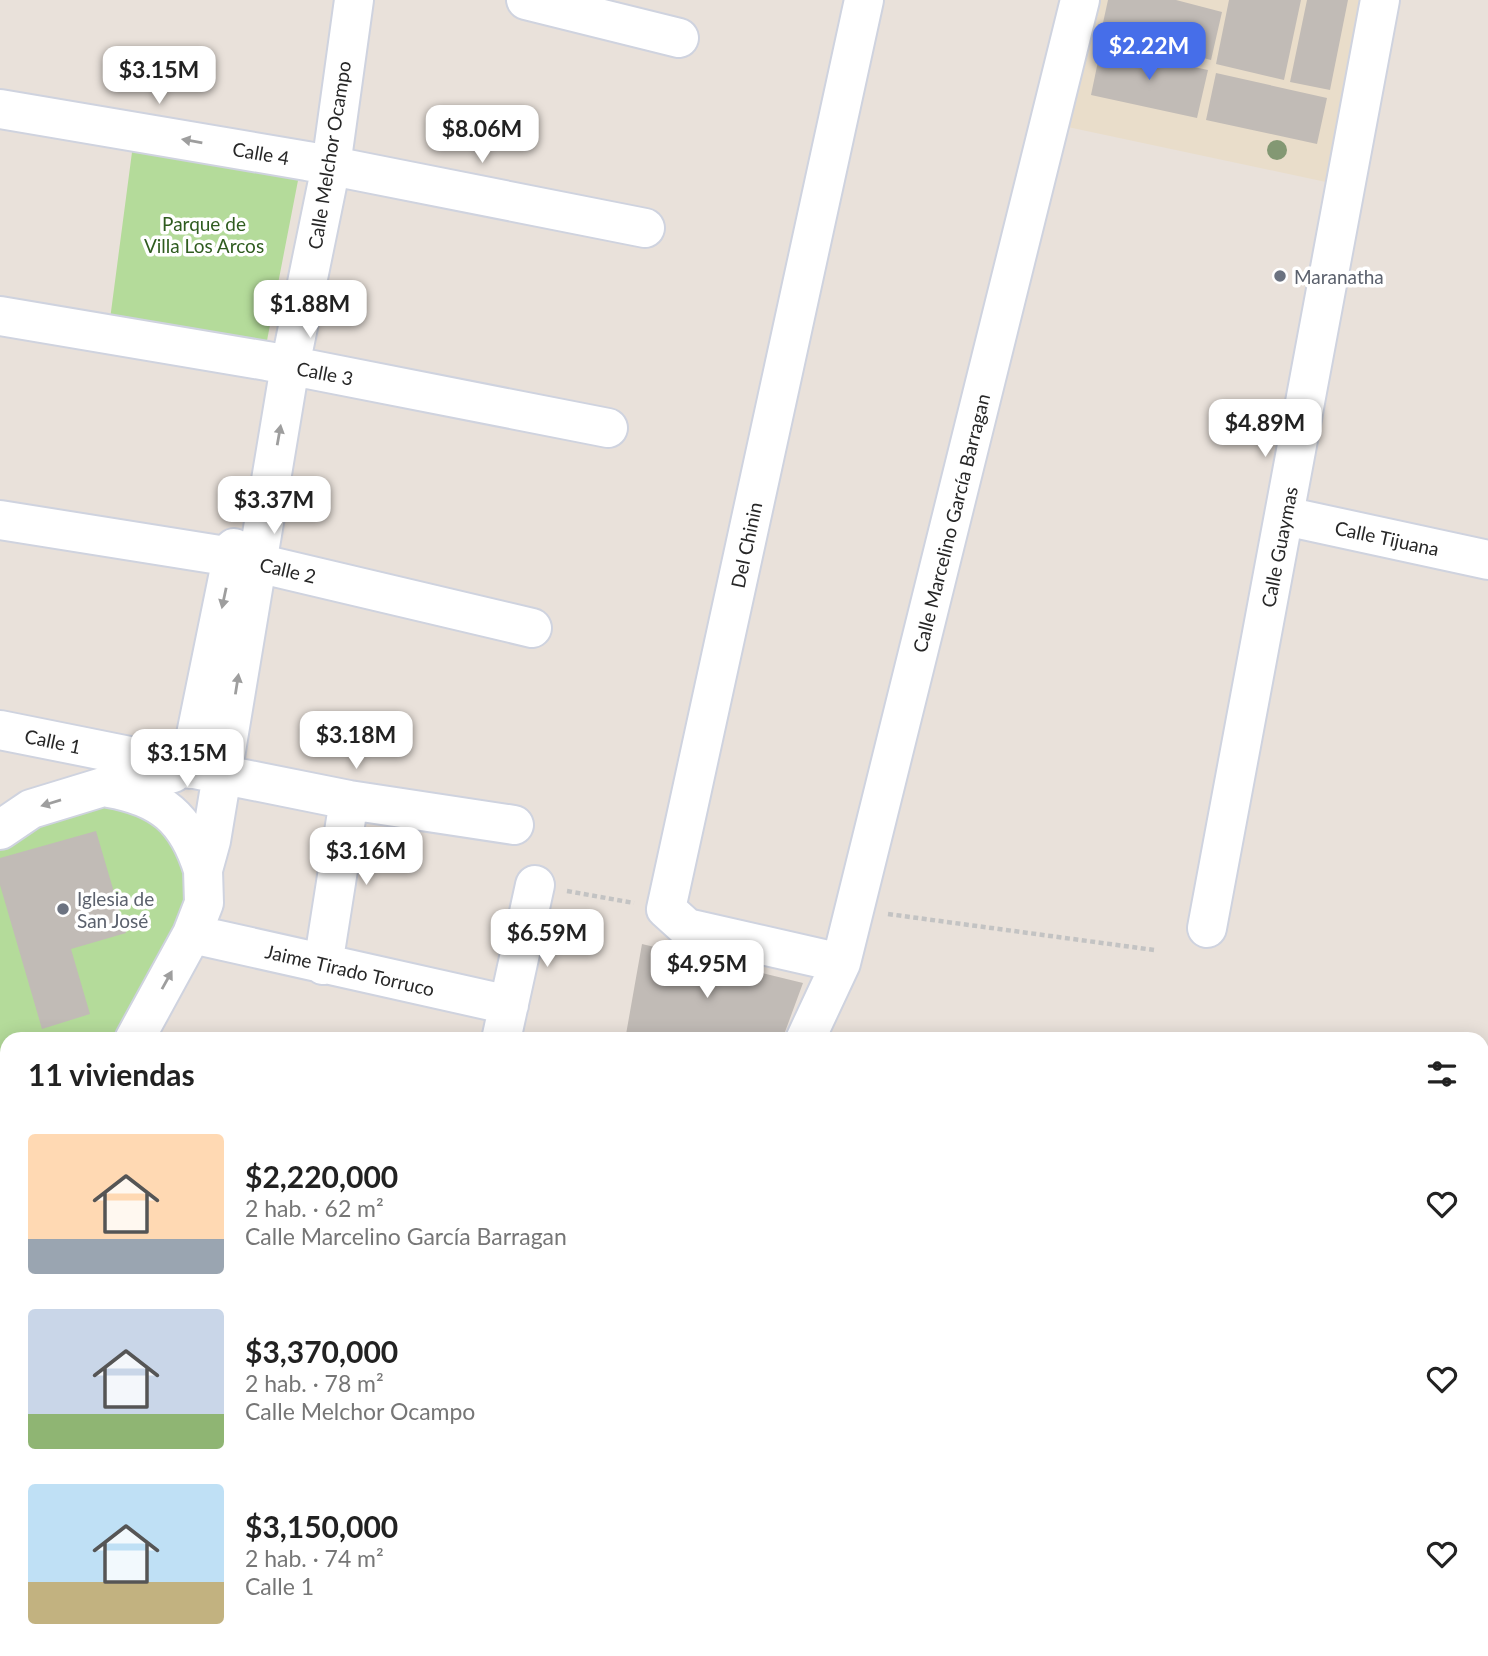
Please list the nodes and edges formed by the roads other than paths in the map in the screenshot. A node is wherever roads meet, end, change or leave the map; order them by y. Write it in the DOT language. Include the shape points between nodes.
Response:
graph roads {
  1 [pos="329,0"];
  2 [pos="354,0"];
  3 [pos="526,0"];
  4 [pos="864,0"];
  5 [pos="1080,0"];
  6 [pos="1380,0"];
  7 [pos="678,38"];
  8 [pos="0,109"];
  9 [pos="319,163"];
  10 [pos="645,228"];
  11 [pos="0,316"];
  12 [pos="278,364"];
  13 [pos="608,428"];
  14 [pos="1285,516"];
  15 [pos="0,520"];
  16 [pos="245,560"];
  17 [pos="1488,560"];
  18 [pos="532,628"];
  19 [pos="0,730"];
  20 [pos="192,773"];
  21 [pos="103,787"];
  22 [pos="349,800"];
  23 [pos="514,825"];
  24 [pos="0,830"];
  25 [pos="203,870"];
  26 [pos="535,885"];
  27 [pos="1207,928"];
  28 [pos="192,934"];
  29 [pos="841,963"];
  30 [pos="323,965"];
  31 [pos="505,1022"];
  32 [pos="138,1032"];
  33 [pos="809,1032"];
  1 -- 9 [label="street, Calle Melchor Ocampo"];
  2 -- 9 [label="street, Calle Melchor Ocampo"];
  3 -- 7 [label="street"];
  4 -- 29 [label="street, Del Chinin" via="666,909 687,928"];
  5 -- 29 [label="street, Calle Marcelino García Barragan"];
  6 -- 14 [label="street, Calle Guaymas"];
  9 -- 8 [label="street, Calle 4, one-way"];
  9 -- 10 [label="street, Calle 4"];
  9 -- 12 [label="street, Calle Melchor Ocampo"];
  11 -- 12 [label="street, Calle 3"];
  12 -- 13 [label="street, Calle 3"];
  12 -- 16 [label="street, Calle Melchor Ocampo"];
  14 -- 17 [label="street, Calle Tijuana"];
  14 -- 27 [label="street, Calle Guaymas"];
  15 -- 16 [label="street, Calle 2"];
  16 -- 18 [label="street, Calle 2"];
  16 -- 20 [label="street, Calle Melchor Ocampo"];
  19 -- 20 [label="street, Calle 1"];
  20 -- 21 [label="street"];
  20 -- 22 [label="street, Calle 1"];
  20 -- 25 [label="street, Calle Melchor Ocampo" via="211,841"];
  21 -- 24 [label="street, one-way" via="31,809"];
  21 -- 25 [label="street" via="138,793 166,810 194,842"];
  22 -- 23 [label="street, Calle 1"];
  22 -- 30 [label="street"];
  25 -- 28 [label="street, Calle Melchor Ocampo" via="204,904"];
  26 -- 31 [label="street"];
  28 -- 30 [label="street, Jaime Tirado Torruco"];
  32 -- 28 [label="street, Calle Melchor Ocampo, one-way"];
  29 -- 33 [label="street, Calle Marcelino García Barragan"];
  30 -- 31 [label="street, Jaime Tirado Torruco"];
}
